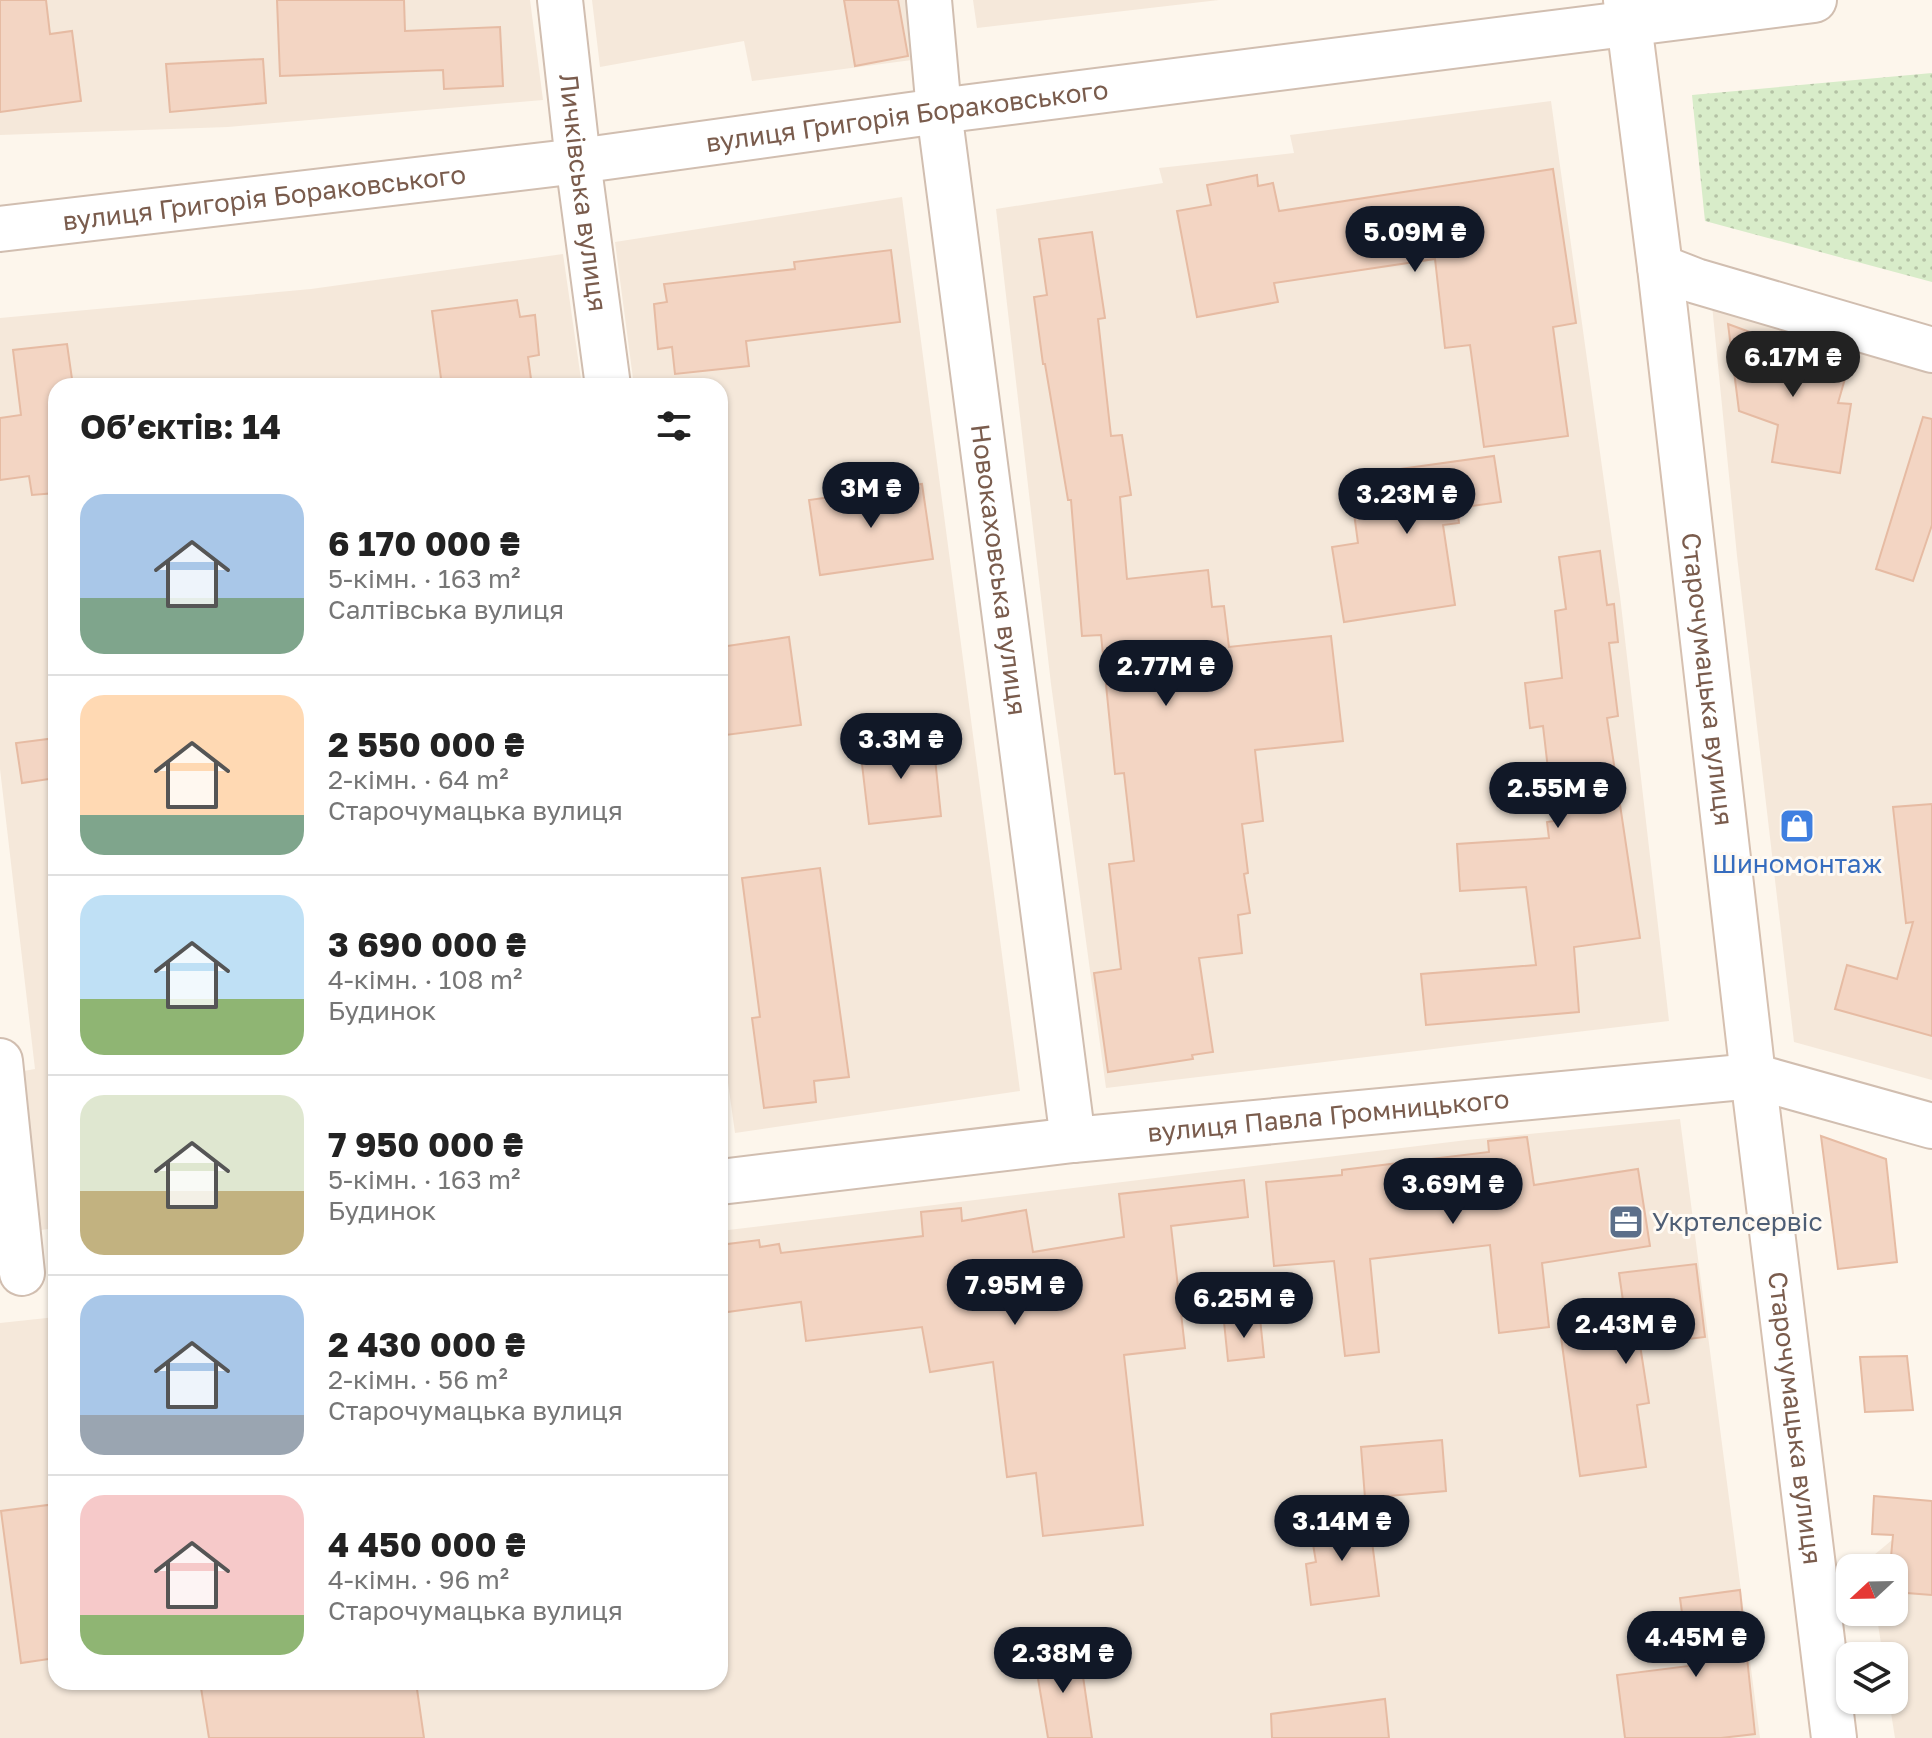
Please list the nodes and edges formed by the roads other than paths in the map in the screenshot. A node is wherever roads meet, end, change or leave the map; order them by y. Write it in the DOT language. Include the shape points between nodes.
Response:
graph roads {
  1 [pos="560,0"];
  2 [pos="929,0"];
  3 [pos="1814,0"];
  4 [pos="1627,11"];
  5 [pos="939,111"];
  6 [pos="578,161"];
  7 [pos="0,229"];
  8 [pos="1660,267"];
  9 [pos="1932,350"];
  10 [pos="607,378"];
  11 [pos="0,1061"];
  12 [pos="1753,1076"];
  13 [pos="1932,1126"];
  14 [pos="1073,1140"];
  15 [pos="728,1181"];
  16 [pos="26,1272"];
  17 [pos="1834,1738"];
  1 -- 6 [label="street, Личківська вулиця"];
  2 -- 5 [label="street, Новокаховська вулиця"];
  3 -- 4 [label="street, вулиця Григорія Бораковського"];
  4 -- 5 [label="street, вулиця Григорія Бораковського" via="1569,32"];
  4 -- 8 [label="street, Старочумацька вулиця"];
  5 -- 6 [label="street, вулиця Григорія Бораковського"];
  5 -- 14 [label="street, Новокаховська вулиця"];
  6 -- 7 [label="street, вулиця Григорія Бораковського"];
  6 -- 10 [label="street, Личківська вулиця"];
  8 -- 9 [label="street"];
  8 -- 12 [label="street, Старочумацька вулиця"];
  11 -- 16 [label="street"];
  12 -- 13 [label="street, вулиця Павла Громницького"];
  12 -- 14 [label="street, вулиця Павла Громницького"];
  12 -- 17 [label="street, Старочумацька вулиця"];
  14 -- 15 [label="street, вулиця Павла Громницького"];
}
